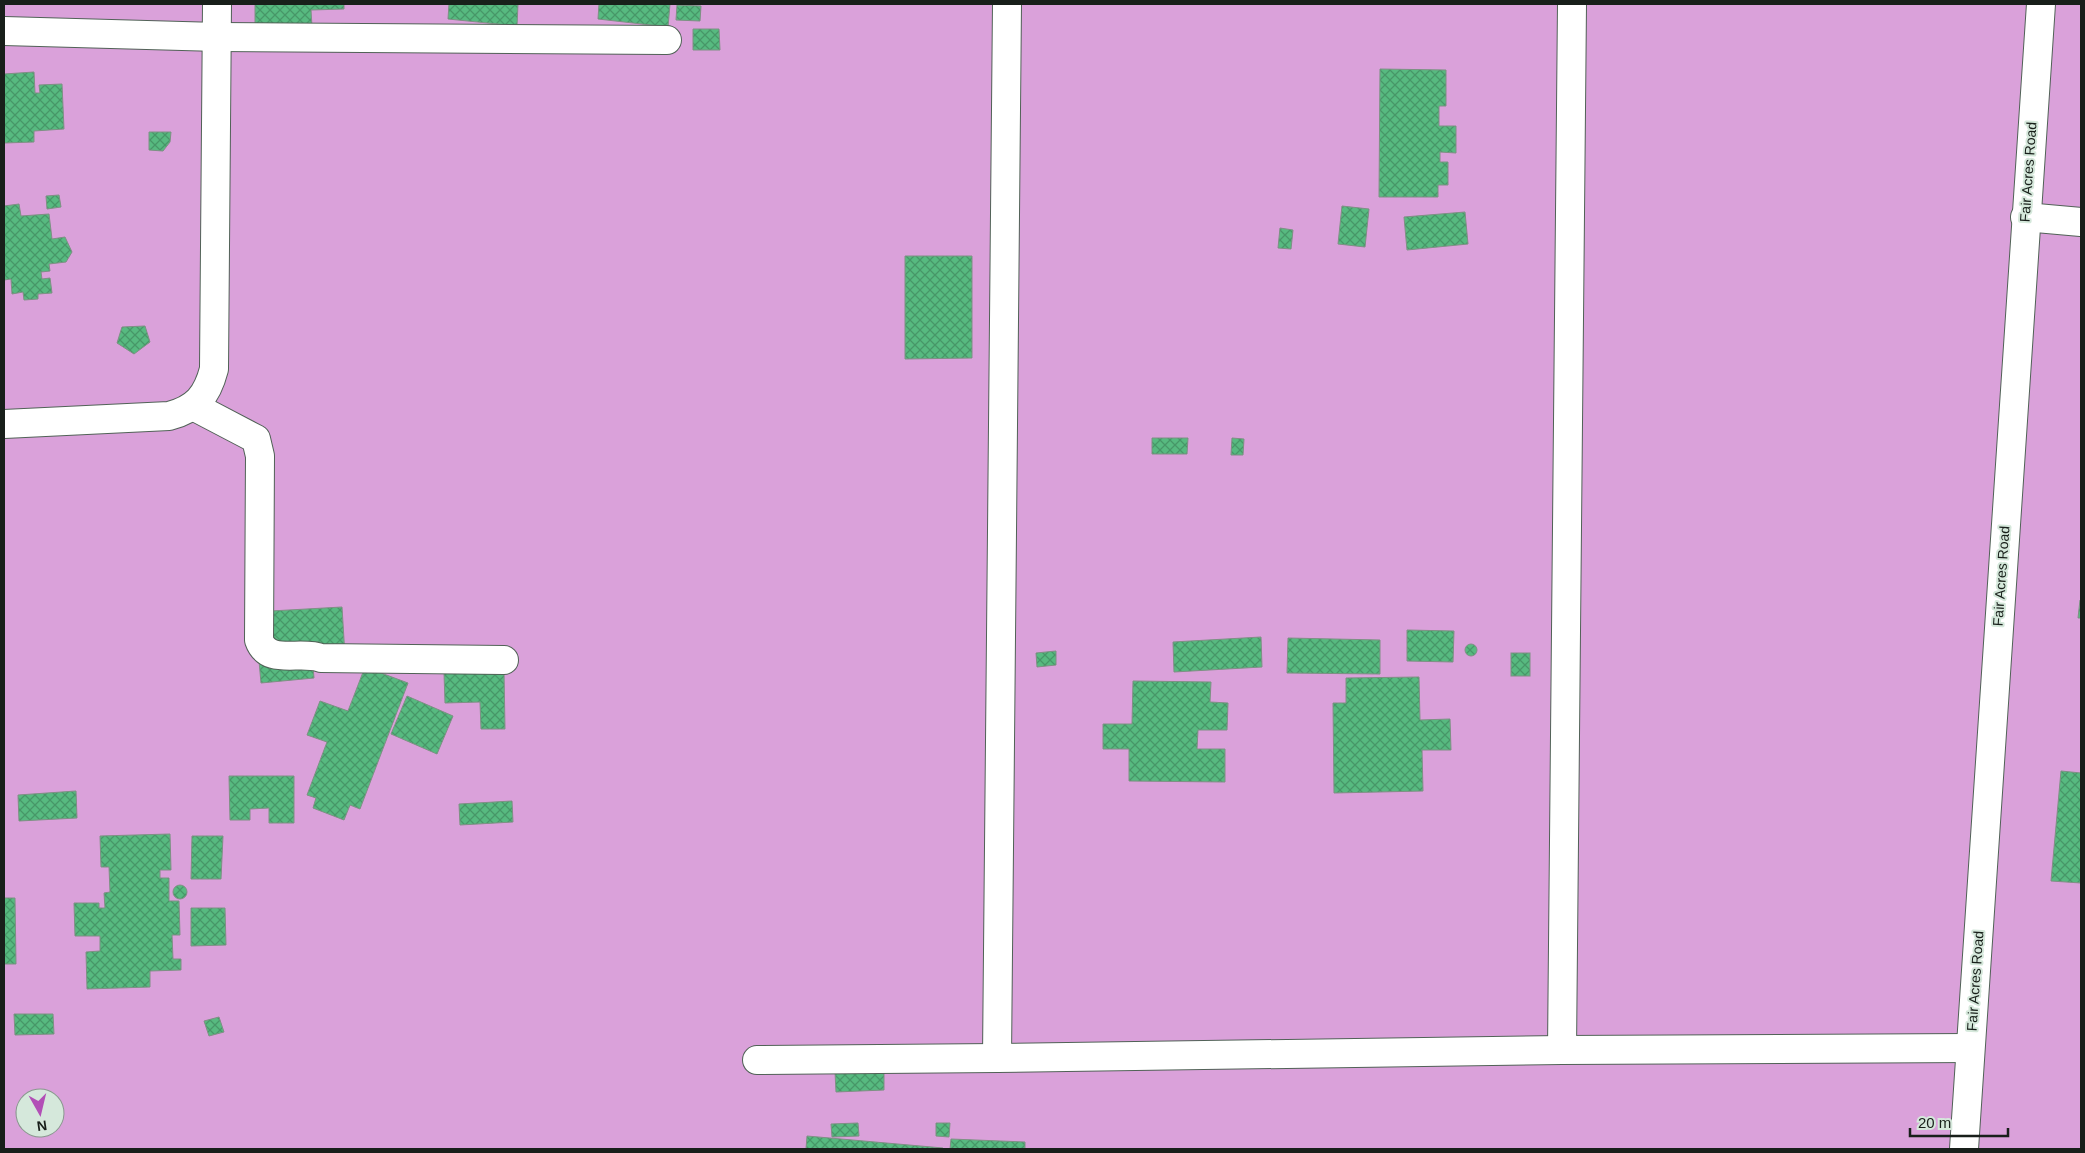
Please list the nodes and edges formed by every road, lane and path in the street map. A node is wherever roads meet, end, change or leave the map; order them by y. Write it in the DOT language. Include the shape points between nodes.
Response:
graph roads {
  1 [pos="217,4"];
  2 [pos="1007,4"];
  3 [pos="1572,4"];
  4 [pos="2041,4"];
  5 [pos="4,30"];
  6 [pos="218,37"];
  7 [pos="667,40"];
  8 [pos="2025,217"];
  9 [pos="2081,222"];
  10 [pos="193,406"];
  11 [pos="4,424"];
  12 [pos="504,660"];
  13 [pos="1970,1048"];
  14 [pos="1562,1050"];
  15 [pos="997,1058"];
  16 [pos="757,1060"];
  17 [pos="1964,1149"];
  1 -- 6 [label="street"];
  2 -- 15 [label="street"];
  3 -- 14 [label="street"];
  4 -- 8 [label="street, Fair Acres Road"];
  5 -- 6 [label="street"];
  6 -- 7 [label="street"];
  6 -- 10 [label="street" via="214,369 210,386"];
  8 -- 9 [label="street"];
  8 -- 13 [label="street, Fair Acres Road"];
  10 -- 11 [label="street" via="169,416"];
  10 -- 12 [label="street" via="256,439 260,456 259,640 267,653 321,658"];
  13 -- 14 [label="street"];
  13 -- 17 [label="street, Fair Acres Road"];
  14 -- 15 [label="street"];
  15 -- 16 [label="street"];
}
